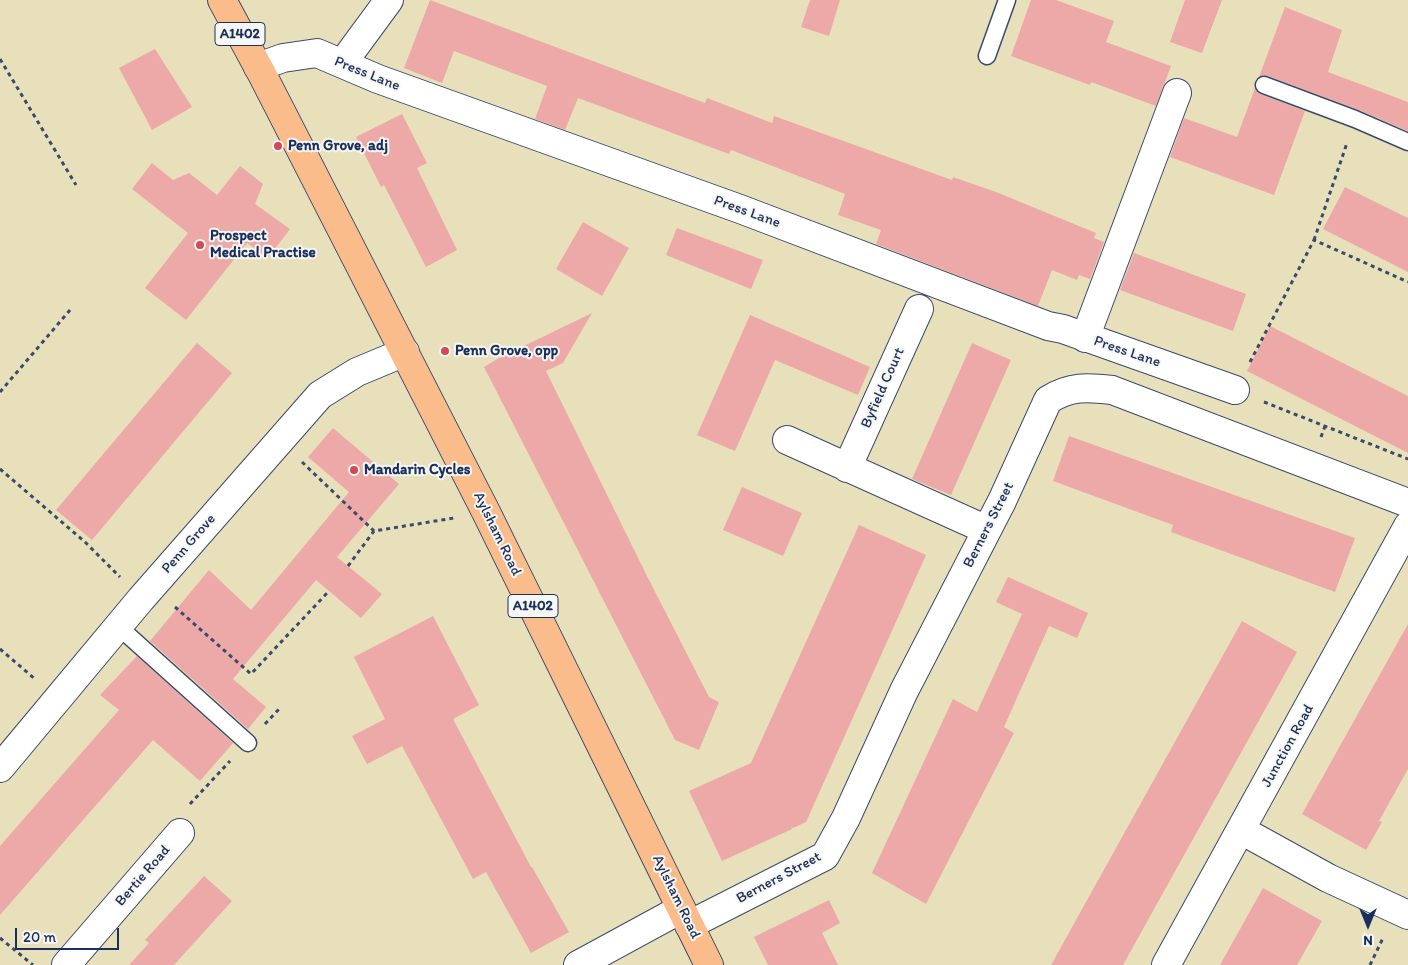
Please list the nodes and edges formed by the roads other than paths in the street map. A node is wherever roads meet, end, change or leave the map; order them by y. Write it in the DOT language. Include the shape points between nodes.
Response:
graph roads {
  1 [pos="222,0"];
  2 [pos="389,0"];
  3 [pos="1008,0"];
  4 [pos="987,56"];
  5 [pos="345,65"];
  6 [pos="258,67"];
  7 [pos="1264,85"];
  8 [pos="1177,93"];
  9 [pos="1408,142"];
  10 [pos="919,309"];
  11 [pos="1085,338"];
  12 [pos="405,352"];
  13 [pos="1235,390"];
  14 [pos="787,440"];
  15 [pos="847,468"];
  16 [pos="1408,503"];
  17 [pos="1408,526"];
  18 [pos="987,530"];
  19 [pos="119,627"];
  20 [pos="248,743"];
  21 [pos="0,768"];
  22 [pos="1241,830"];
  23 [pos="180,833"];
  24 [pos="1408,915"];
  25 [pos="685,917"];
  26 [pos="66,965"];
  27 [pos="578,965"];
  28 [pos="709,965"];
  29 [pos="1166,965"];
  1 -- 6 [label="main road, Aylsham Road / A1402"];
  2 -- 5 [label="street" via="350,53"];
  3 -- 4 [label="lane"];
  5 -- 6 [label="street, Press Lane" via="317,53 283,58"];
  5 -- 11 [label="street, Press Lane" via="378,80 740,209"];
  6 -- 12 [label="main road, Aylsham Road / A1402"];
  7 -- 9 [label="lane"];
  8 -- 11 [label="street"];
  10 -- 15 [label="street, Byfield Court"];
  11 -- 13 [label="street, Press Lane"];
  12 -- 19 [label="street, Penn Grove" via="357,372 320,395"];
  12 -- 25 [label="main road, Aylsham Road / A1402"];
  14 -- 15 [label="street"];
  15 -- 18 [label="street"];
  16 -- 18 [label="street, Berners Street" via="1112,390 1093,388 1061,392 1048,400"];
  17 -- 22 [label="street, Junction Road"];
  18 -- 25 [label="street, Berners Street" via="904,691 846,818 825,856"];
  19 -- 20 [label="lane"];
  19 -- 21 [label="street, Penn Grove"];
  22 -- 24 [label="street" via="1328,878"];
  22 -- 29 [label="street, Junction Road"];
  23 -- 26 [label="street, Bertie Road"];
  25 -- 27 [label="street, Berners Street"];
  25 -- 28 [label="main road, Aylsham Road / A1402"];
}
